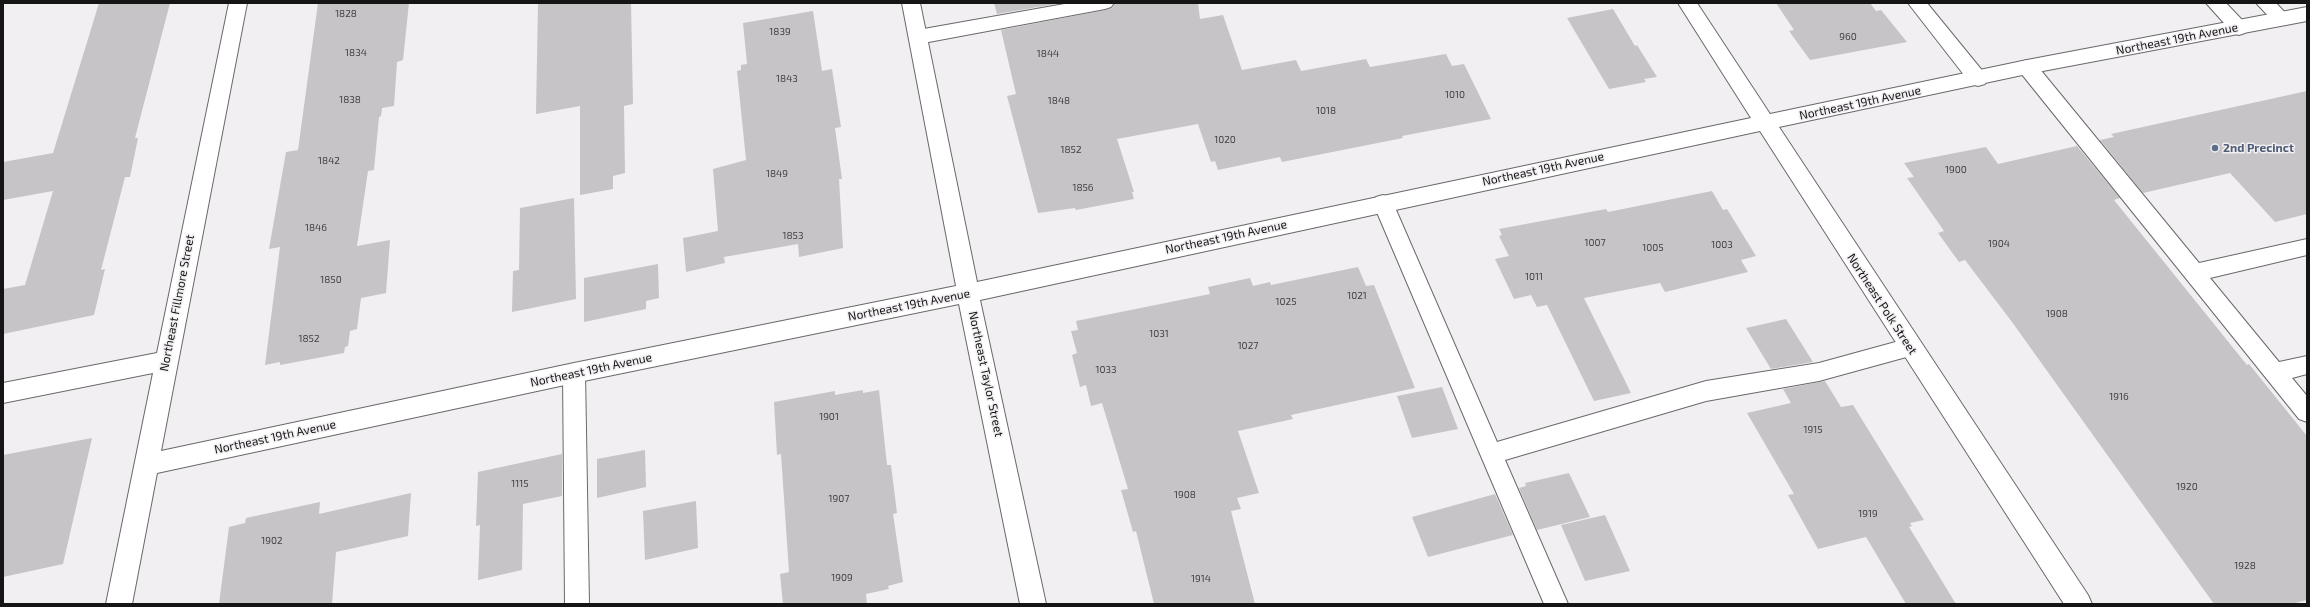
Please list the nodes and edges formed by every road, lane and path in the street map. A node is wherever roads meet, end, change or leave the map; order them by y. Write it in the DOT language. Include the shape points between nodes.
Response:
graph roads {
  1 [pos="238,3"];
  2 [pos="911,3"];
  3 [pos="1105,3"];
  4 [pos="1687,3"];
  5 [pos="1917,3"];
  6 [pos="2215,3"];
  7 [pos="2265,3"];
  8 [pos="2307,14"];
  9 [pos="2282,19"];
  10 [pos="2239,28"];
  11 [pos="918,37"];
  12 [pos="2027,68"];
  13 [pos="1978,79"];
  14 [pos="1763,123"];
  15 [pos="1383,203"];
  16 [pos="2307,247"];
  17 [pos="2194,272"];
  18 [pos="968,293"];
  19 [pos="1910,347"];
  20 [pos="166,361"];
  21 [pos="2307,365"];
  22 [pos="2275,372"];
  23 [pos="574,373"];
  24 [pos="3,393"];
  25 [pos="2307,412"];
  26 [pos="1492,454"];
  27 [pos="145,465"];
  28 [pos="119,604"];
  29 [pos="577,604"];
  30 [pos="1033,604"];
  31 [pos="1556,604"];
  32 [pos="2079,604"];
  1 -- 20 [label="street, Northeast Fillmore Street"];
  2 -- 11 [label="street, Northeast Taylor Street"];
  3 -- 11 [label="lane"];
  4 -- 14 [label="street, Northeast Polk Street"];
  5 -- 13 [label="lane"];
  6 -- 10 [label="lane"];
  7 -- 9 [label="lane"];
  8 -- 9 [label="street, Northeast 19th Avenue"];
  9 -- 10 [label="street, Northeast 19th Avenue"];
  10 -- 12 [label="street, Northeast 19th Avenue"];
  11 -- 18 [label="street, Northeast Taylor Street"];
  12 -- 13 [label="street, Northeast 19th Avenue"];
  12 -- 17 [label="lane"];
  13 -- 14 [label="street, Northeast 19th Avenue"];
  14 -- 15 [label="street, Northeast 19th Avenue"];
  14 -- 19 [label="street, Northeast Polk Street"];
  15 -- 18 [label="street, Northeast 19th Avenue"];
  15 -- 26 [label="lane"];
  16 -- 17 [label="lane"];
  17 -- 22 [label="lane"];
  18 -- 23 [label="street, Northeast 19th Avenue"];
  18 -- 30 [label="street, Northeast Taylor Street"];
  19 -- 26 [label="lane" via="1819,372 1706,391"];
  19 -- 32 [label="street, Northeast Polk Street"];
  20 -- 24 [label="street"];
  20 -- 27 [label="street, Northeast Fillmore Street"];
  21 -- 22 [label="lane"];
  22 -- 25 [label="lane"];
  23 -- 27 [label="street, Northeast 19th Avenue"];
  23 -- 29 [label="lane"];
  26 -- 31 [label="lane"];
  27 -- 28 [label="street, Northeast Fillmore Street"];
}
